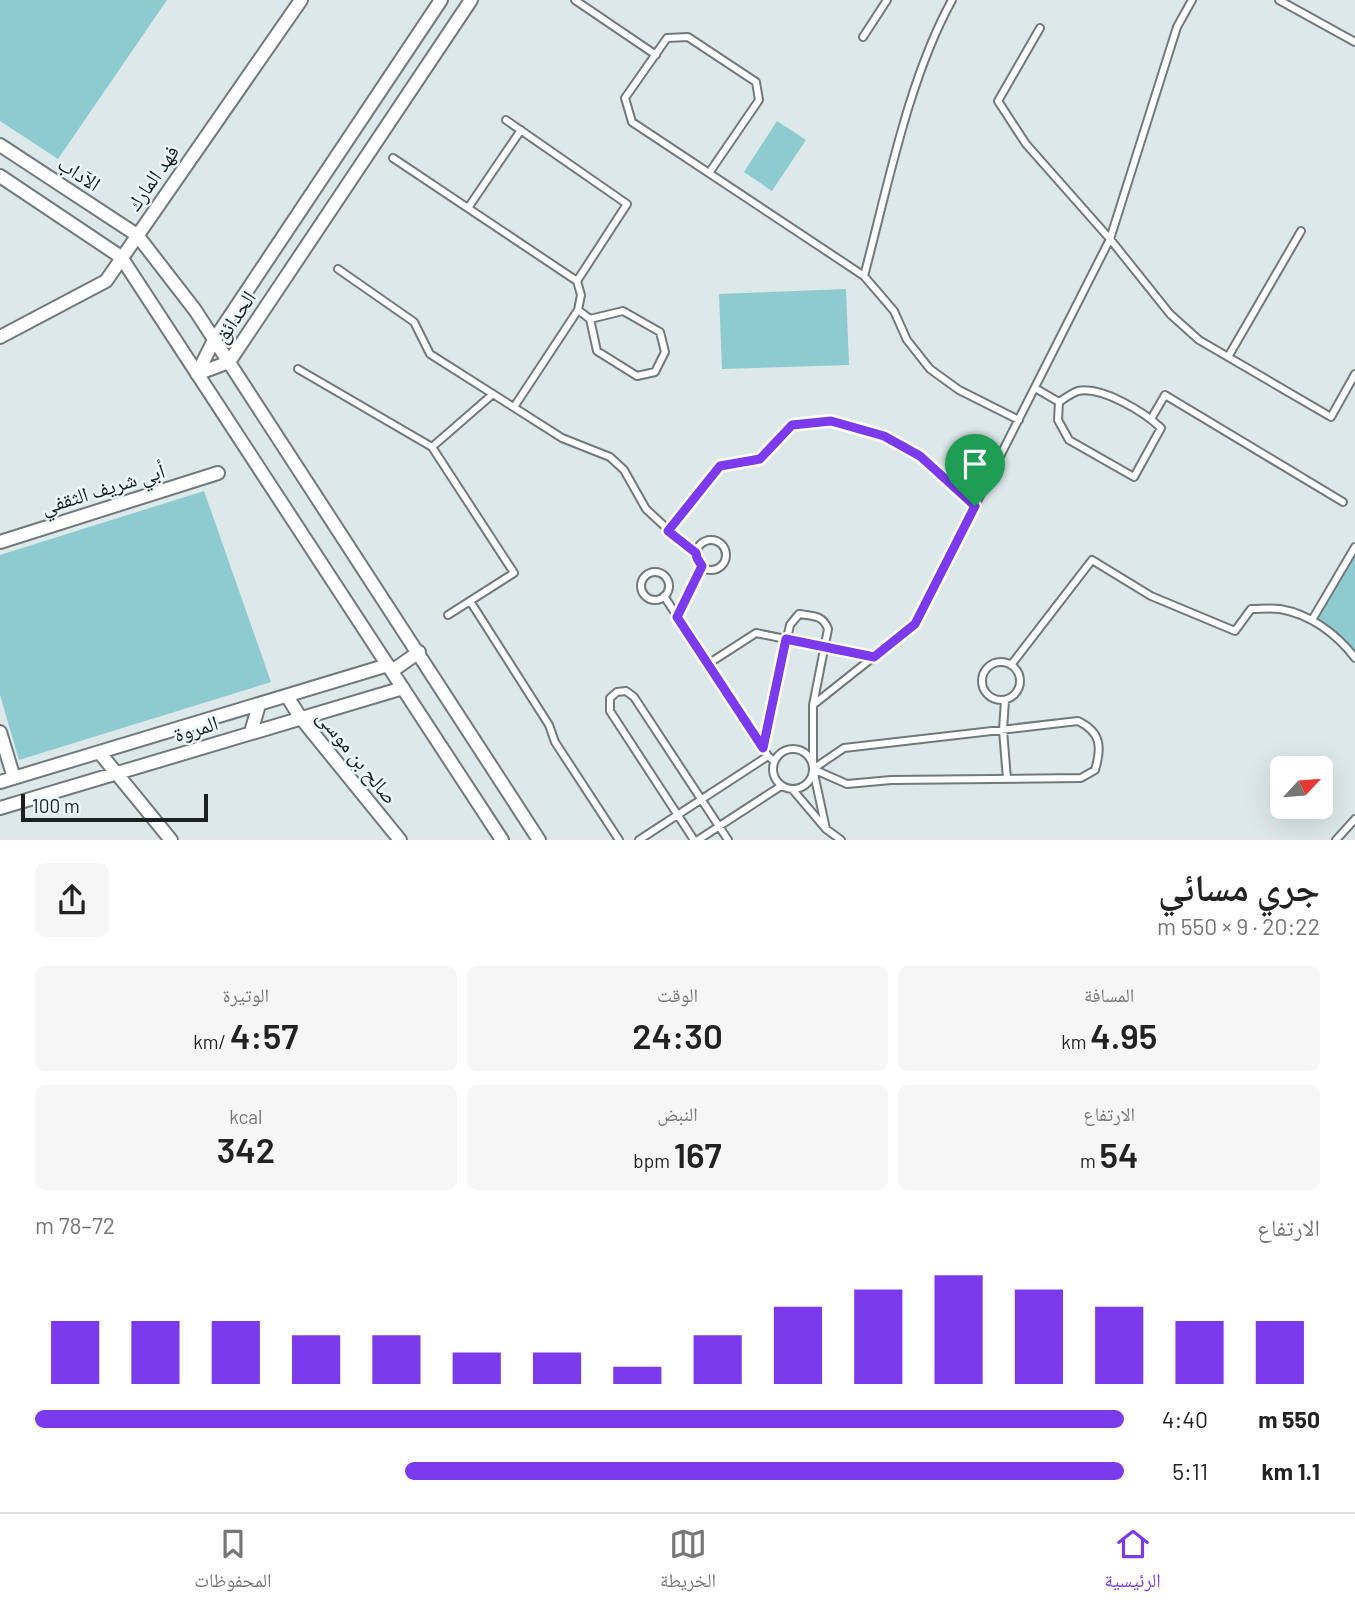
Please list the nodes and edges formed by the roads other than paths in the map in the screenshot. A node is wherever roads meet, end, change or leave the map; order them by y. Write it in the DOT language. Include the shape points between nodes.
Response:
graph roads {
  1 [pos="301,0"];
  2 [pos="441,0"];
  3 [pos="471,0"];
  4 [pos="575,0"];
  5 [pos="887,0"];
  6 [pos="952,0"];
  7 [pos="1192,0"];
  8 [pos="1279,0"];
  9 [pos="1040,28"];
  10 [pos="1355,30"];
  11 [pos="863,37"];
  12 [pos="1352,40"];
  13 [pos="656,55"];
  14 [pos="506,120"];
  15 [pos="521,130"];
  16 [pos="0,145"];
  17 [pos="393,158"];
  18 [pos="709,173"];
  19 [pos="0,176"];
  20 [pos="468,208"];
  21 [pos="1301,231"];
  22 [pos="137,234"];
  23 [pos="1110,239"];
  24 [pos="121,257"];
  25 [pos="338,269"];
  26 [pos="864,276"];
  27 [pos="577,281"];
  28 [pos="578,310"];
  29 [pos="590,319"];
  30 [pos="0,337"];
  31 [pos="214,340"];
  32 [pos="1228,357"];
  33 [pos="229,362"];
  34 [pos="298,369"];
  35 [pos="197,374"];
  36 [pos="1355,374"];
  37 [pos="1035,388"];
  38 [pos="493,394"];
  39 [pos="1059,402"];
  40 [pos="514,407"];
  41 [pos="1151,419"];
  42 [pos="1018,420"];
  43 [pos="432,447"];
  44 [pos="218,473"];
  45 [pos="1343,502"];
  46 [pos="975,506"];
  47 [pos="668,531"];
  48 [pos="0,541"];
  49 [pos="1355,547"];
  50 [pos="696,553"];
  51 [pos="702,566"];
  52 [pos="664,596"];
  53 [pos="470,601"];
  54 [pos="448,615"];
  55 [pos="677,617"];
  56 [pos="1312,620"];
  57 [pos="786,639"];
  58 [pos="826,647"];
  59 [pos="419,652"];
  60 [pos="874,657"];
  61 [pos="1355,658"];
  62 [pos="708,664"];
  63 [pos="1011,664"];
  64 [pos="390,668"];
  65 [pos="403,688"];
  66 [pos="287,696"];
  67 [pos="1005,700"];
  68 [pos="259,705"];
  69 [pos="813,705"];
  70 [pos="300,717"];
  71 [pos="1003,730"];
  72 [pos="251,732"];
  73 [pos="0,733"];
  74 [pos="763,748"];
  75 [pos="99,752"];
  76 [pos="771,759"];
  77 [pos="813,769"];
  78 [pos="116,773"];
  79 [pos="14,778"];
  80 [pos="1007,779"];
  81 [pos="0,782"];
  82 [pos="781,786"];
  83 [pos="793,790"];
  84 [pos="702,799"];
  85 [pos="0,808"];
  86 [pos="678,815"];
  87 [pos="1355,819"];
  88 [pos="719,826"];
  89 [pos="826,829"];
  90 [pos="172,840"];
  91 [pos="400,840"];
  92 [pos="502,840"];
  93 [pos="539,840"];
  94 [pos="619,840"];
  95 [pos="639,840"];
  96 [pos="696,840"];
  97 [pos="728,840"];
  98 [pos="841,840"];
  99 [pos="1336,840"];
  1 -- 22 [label="street, فهد المارك"];
  2 -- 31 [label="street, الحدائق"];
  3 -- 33 [label="street, الحدائق"];
  4 -- 13 [label="lane"];
  5 -- 11 [label="lane"];
  6 -- 26 [label="lane" via="915,86"];
  7 -- 23 [label="lane" via="1177,27"];
  8 -- 12 [label="lane"];
  9 -- 23 [label="lane" via="998,102 1026,145"];
  10 -- 12 [label="lane"];
  13 -- 18 [label="lane" via="625,98 632,122"];
  13 -- 18 [label="lane" via="667,38 688,37 756,82 759,100"];
  14 -- 15 [label="lane"];
  15 -- 20 [label="lane"];
  15 -- 27 [label="lane" via="627,204"];
  16 -- 22 [label="street, الآداب"];
  17 -- 20 [label="lane"];
  18 -- 26 [label="lane"];
  19 -- 24 [label="street"];
  20 -- 27 [label="lane"];
  21 -- 32 [label="lane"];
  22 -- 24 [label="street, فهد المارك"];
  22 -- 31 [label="street, الآداب"];
  23 -- 32 [label="lane" via="1170,314 1199,340"];
  23 -- 37 [label="lane"];
  24 -- 30 [label="street, فهد المارك" via="106,281"];
  24 -- 35 [label="street"];
  25 -- 38 [label="lane" via="414,322 430,354"];
  26 -- 42 [label="lane" via="894,311 907,340 929,369"];
  27 -- 28 [label="lane" via="581,295"];
  28 -- 29 [label="lane"];
  28 -- 40 [label="lane"];
  29 -- 29 [label="lane" via="597,351 638,376 655,372 665,352 660,332 623,311"];
  31 -- 33 [label="street, الآداب"];
  31 -- 35 [label="street, الحدائق"];
  32 -- 36 [label="lane" via="1331,417"];
  33 -- 35 [label="street, الحدائق"];
  33 -- 59 [label="street, الآداب"];
  34 -- 43 [label="lane"];
  35 -- 64 [label="street"];
  37 -- 39 [label="lane"];
  37 -- 42 [label="lane"];
  38 -- 40 [label="lane"];
  38 -- 43 [label="lane"];
  39 -- 41 [label="lane" via="1076,391 1098,390"];
  39 -- 41 [label="lane" via="1058,420 1069,440 1134,477 1161,428"];
  40 -- 47 [label="lane" via="562,438 610,457 624,470 646,509"];
  41 -- 45 [label="lane" via="1165,395"];
  42 -- 46 [label="lane"];
  43 -- 53 [label="lane" via="514,573"];
  44 -- 48 [label="street, أبي شريف الثقفي"];
  46 -- 47 [label="lane" via="920,456 884,436 831,421 792,425 760,459 720,466"];
  46 -- 60 [label="lane" via="915,624"];
  47 -- 50 [label="lane"];
  49 -- 56 [label="lane"];
  50 -- 51 [label="lane"];
  50 -- 51 [label="lane" via="705,541 715,540 723,546 725,559 720,567"];
  51 -- 55 [label="lane"];
  52 -- 52 [label="lane" via="668,580 661,573 648,574 642,581 644,594 656,600"];
  52 -- 55 [label="lane"];
  53 -- 54 [label="lane"];
  53 -- 94 [label="lane"];
  55 -- 62 [label="lane"];
  56 -- 61 [label="lane" via="1344,643"];
  56 -- 63 [label="lane" via="1280,609 1251,610 1235,631 1151,596 1092,560"];
  57 -- 58 [label="lane"];
  57 -- 58 [label="lane" via="795,617 815,616 825,621 828,629"];
  57 -- 62 [label="lane" via="756,633"];
  57 -- 74 [label="lane"];
  58 -- 60 [label="lane"];
  58 -- 69 [label="lane"];
  59 -- 64 [label="street, المروة"];
  59 -- 93 [label="street, الآداب"];
  60 -- 69 [label="lane"];
  62 -- 74 [label="lane"];
  63 -- 67 [label="lane" via="1020,681 1016,693"];
  63 -- 67 [label="lane" via="993,663 982,677 987,695"];
  64 -- 65 [label="street"];
  64 -- 66 [label="street, المروة"];
  65 -- 70 [label="street, المروة"];
  65 -- 92 [label="street"];
  66 -- 68 [label="street, المروة"];
  66 -- 70 [label="street, صالح بن موسى"];
  67 -- 71 [label="lane"];
  68 -- 72 [label="street"];
  68 -- 75 [label="street, المروة"];
  69 -- 77 [label="lane"];
  70 -- 72 [label="street, المروة"];
  70 -- 91 [label="street, صالح بن موسى"];
  71 -- 77 [label="lane" via="844,748"];
  71 -- 80 [label="lane"];
  71 -- 80 [label="lane" via="1078,721 1091,727 1100,754 1095,770 1081,778"];
  72 -- 78 [label="street, المروة"];
  73 -- 79 [label="street"];
  74 -- 76 [label="lane"];
  75 -- 78 [label="street"];
  75 -- 79 [label="street, المروة"];
  76 -- 77 [label="lane" via="798,750 808,757"];
  76 -- 82 [label="lane" via="773,775"];
  76 -- 84 [label="lane"];
  77 -- 80 [label="lane" via="847,784"];
  77 -- 83 [label="lane" via="805,785"];
  77 -- 89 [label="lane"];
  78 -- 85 [label="street, المروة"];
  78 -- 90 [label="street"];
  79 -- 81 [label="street, المروة"];
  82 -- 83 [label="lane"];
  82 -- 88 [label="lane"];
  83 -- 89 [label="lane"];
  84 -- 86 [label="lane"];
  84 -- 86 [label="lane" via="634,697 621,691 613,694 610,710"];
  84 -- 88 [label="lane"];
  86 -- 95 [label="lane"];
  86 -- 96 [label="lane"];
  87 -- 99 [label="lane"];
  88 -- 96 [label="lane"];
  88 -- 97 [label="lane"];
  89 -- 98 [label="lane"];
}
